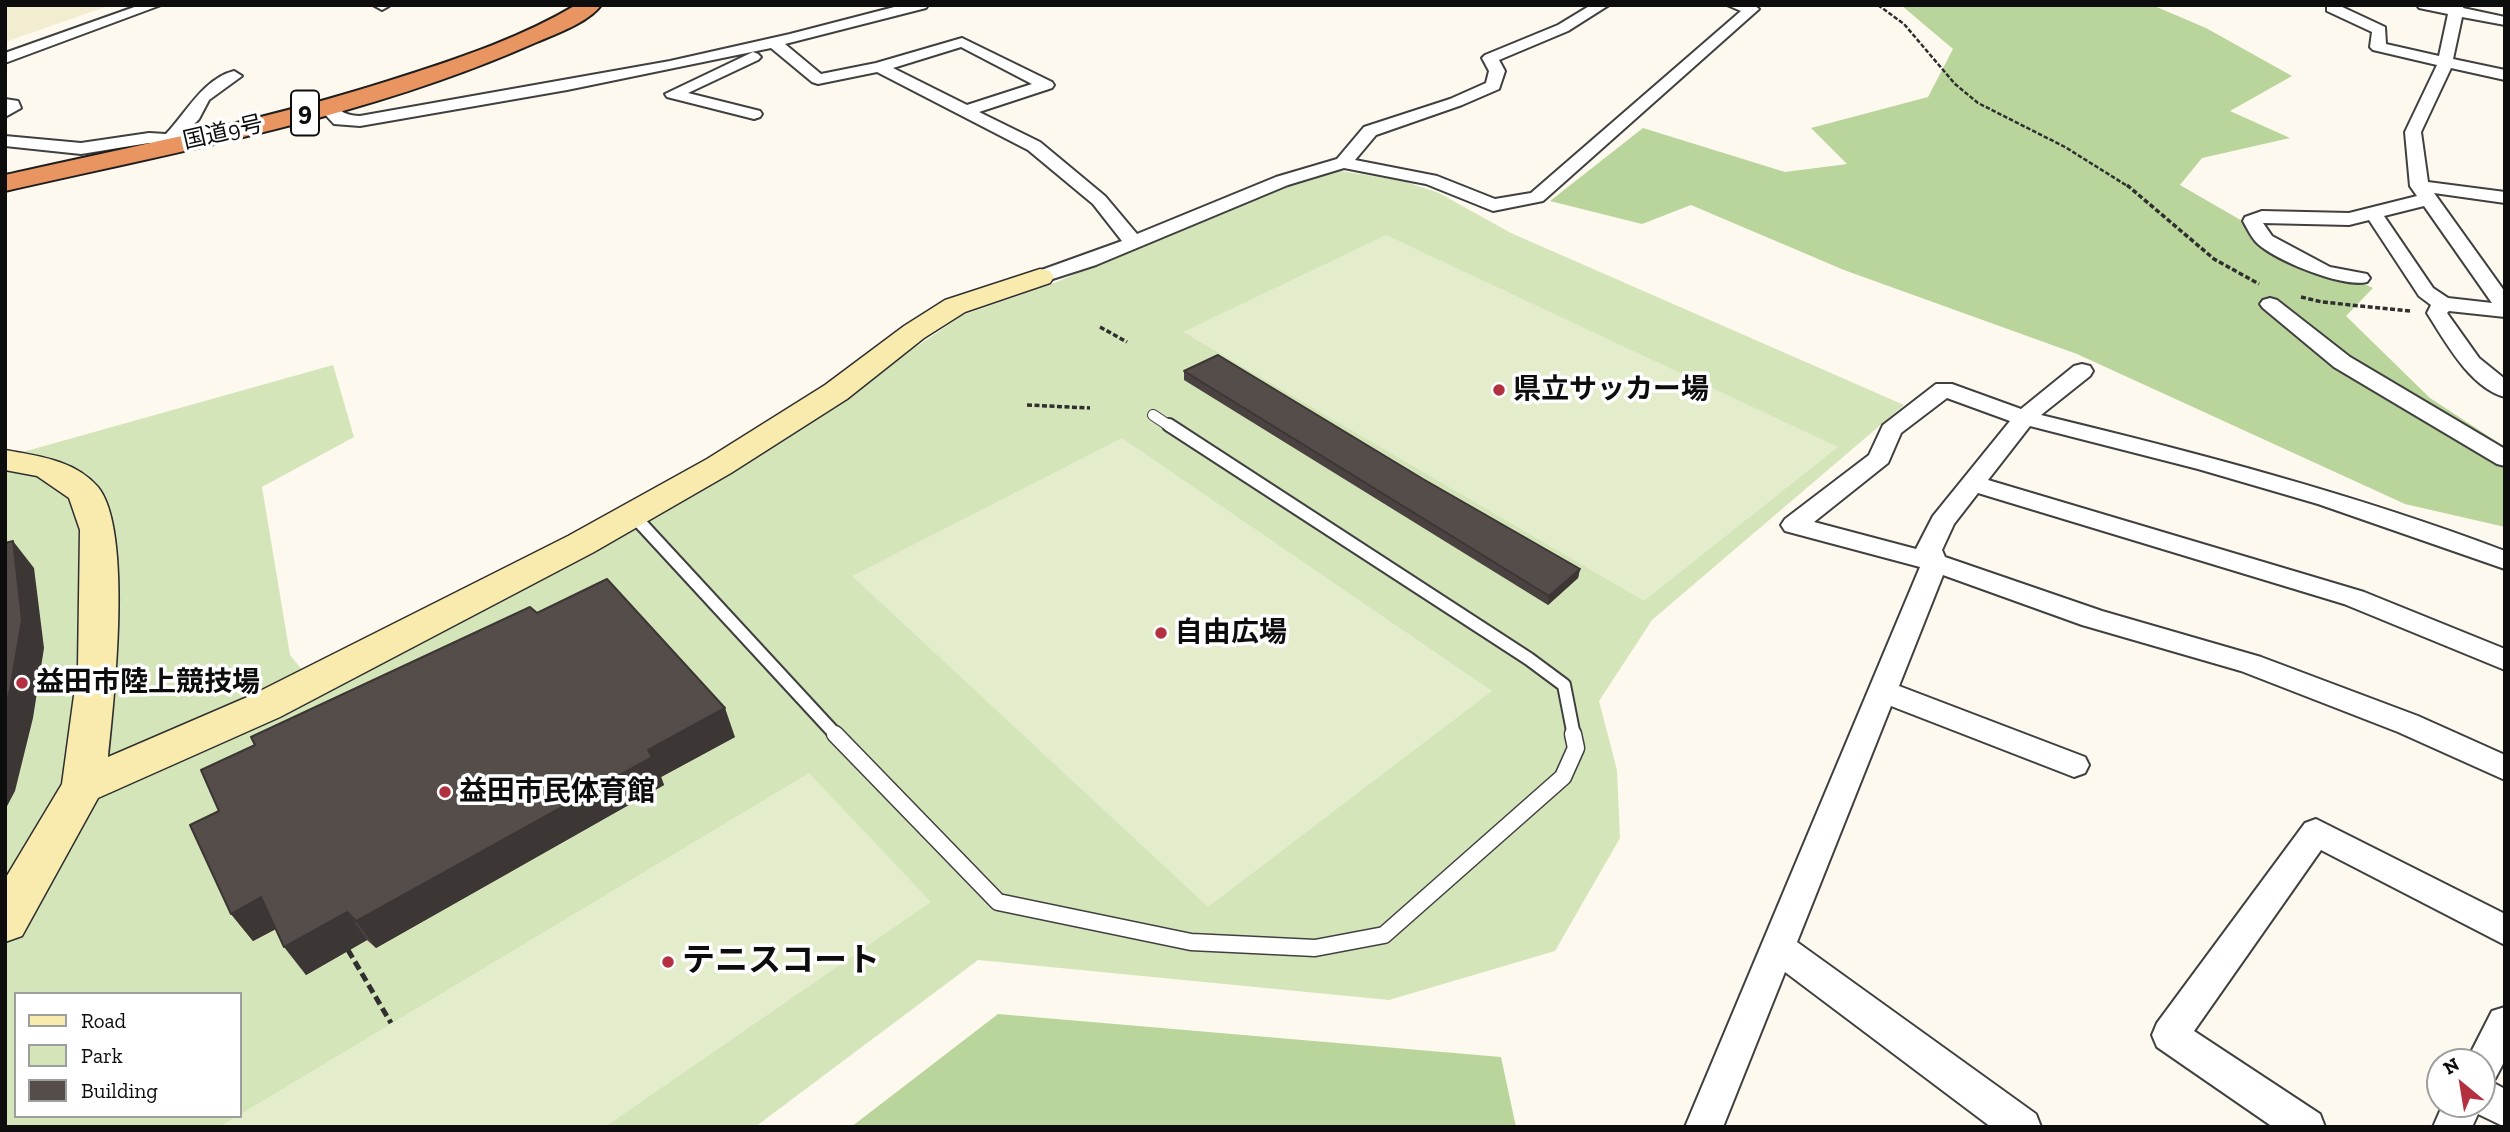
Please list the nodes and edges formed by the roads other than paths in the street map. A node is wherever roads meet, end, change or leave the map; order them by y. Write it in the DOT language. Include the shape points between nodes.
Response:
graph roads {
  1 [pos="154,5"];
  2 [pos="591,5"];
  3 [pos="921,5"];
  4 [pos="1602,5"];
  5 [pos="1734,5"];
  6 [pos="2424,5"];
  7 [pos="2332,8"];
  8 [pos="2456,8"];
  9 [pos="2505,21"];
  10 [pos="774,43"];
  11 [pos="5,58"];
  12 [pos="2445,63"];
  13 [pos="880,67"];
  14 [pos="2505,75"];
  15 [pos="233,76"];
  16 [pos="5,104"];
  17 [pos="327,108"];
  18 [pos="965,111"];
  19 [pos="5,112"];
  20 [pos="754,114"];
  21 [pos="5,141"];
  22 [pos="174,141"];
  23 [pos="1343,163"];
  24 [pos="5,183"];
  25 [pos="2424,193"];
  26 [pos="2505,198"];
  27 [pos="2378,220"];
  28 [pos="1133,242"];
  29 [pos="1040,277"];
  30 [pos="2360,278"];
  31 [pos="2266,295"];
  32 [pos="2440,308"];
  33 [pos="2505,309"];
  34 [pos="2081,371"];
  35 [pos="2505,390"];
  36 [pos="1153,415"];
  37 [pos="2024,418"];
  38 [pos="2505,459"];
  39 [pos="5,460"];
  40 [pos="1973,484"];
  41 [pos="633,515"];
  42 [pos="2505,561"];
  43 [pos="1935,564"];
  44 [pos="2505,660"];
  45 [pos="1881,691"];
  46 [pos="2074,765"];
  47 [pos="2505,768"];
  48 [pos="83,786"];
  49 [pos="5,922"];
  50 [pos="2505,930"];
  51 [pos="1778,947"];
  52 [pos="2505,1023"];
  53 [pos="2492,1048"];
  54 [pos="1704,1127"];
  55 [pos="2022,1127"];
  56 [pos="2306,1127"];
  1 -- 11 [label="street"];
  2 -- 17 [label="highway, 国道9号 / 9" via="565,22 470,62"];
  3 -- 10 [label="street"];
  4 -- 23 [label="street" via="1563,29 1490,58 1497,71 1493,86 1370,131"];
  5 -- 23 [label="street" via="1752,9 1537,197 1493,205 1431,180"];
  6 -- 8 [label="street"];
  7 -- 12 [label="street" via="2379,30 2378,47"];
  8 -- 9 [label="street"];
  8 -- 12 [label="street"];
  10 -- 13 [label="street" via="818,79"];
  10 -- 17 [label="street" via="503,98 360,121 341,121"];
  10 -- 20 [label="street" via="749,60 673,94"];
  12 -- 14 [label="street"];
  12 -- 25 [label="street" via="2413,132"];
  13 -- 18 [label="street"];
  13 -- 18 [label="street" via="962,42 1046,85"];
  15 -- 22 [label="street" via="203,97"];
  16 -- 19 [label="street" via="13,108"];
  17 -- 22 [label="highway, 国道9号 / 9"];
  18 -- 28 [label="street" via="1034,146 1099,200"];
  21 -- 22 [label="street" via="67,149"];
  22 -- 24 [label="highway, 国道9号 / 9"];
  23 -- 28 [label="street" via="1282,181"];
  25 -- 26 [label="street"];
  25 -- 30 [label="street" via="2349,219 2262,217 2252,221 2265,240 2325,272"];
  25 -- 33 [label="street"];
  27 -- 32 [label="street"];
  28 -- 29 [label="street"];
  29 -- 41 [label="street" via="956,306 836,392"];
  31 -- 38 [label="street" via="2342,362"];
  32 -- 33 [label="street"];
  32 -- 35 [label="street" via="2470,363"];
  34 -- 37 [label="street"];
  36 -- 41 [label="lane" via="1564,685 1576,748 1563,777 1384,935 1315,948 1191,942 998,902"];
  37 -- 40 [label="street"];
  37 -- 42 [label="street" via="2319,496 2418,526"];
  37 -- 43 [label="street" via="1944,390 1891,430 1880,458 1794,525"];
  39 -- 48 [label="street" via="47,468 84,493 98,530 98,666"];
  40 -- 43 [label="street" via="1942,522 1929,550"];
  40 -- 44 [label="street" via="2354,598"];
  41 -- 48 [label="street" via="265,706"];
  43 -- 45 [label="street"];
  43 -- 47 [label="street" via="2092,618 2251,664 2408,724"];
  45 -- 46 [label="street"];
  45 -- 51 [label="street"];
  48 -- 49 [label="street"];
  50 -- 56 [label="street" via="2316,832 2170,1035"];
  51 -- 54 [label="street"];
  51 -- 55 [label="street"];
  52 -- 53 [label="street"];
}
